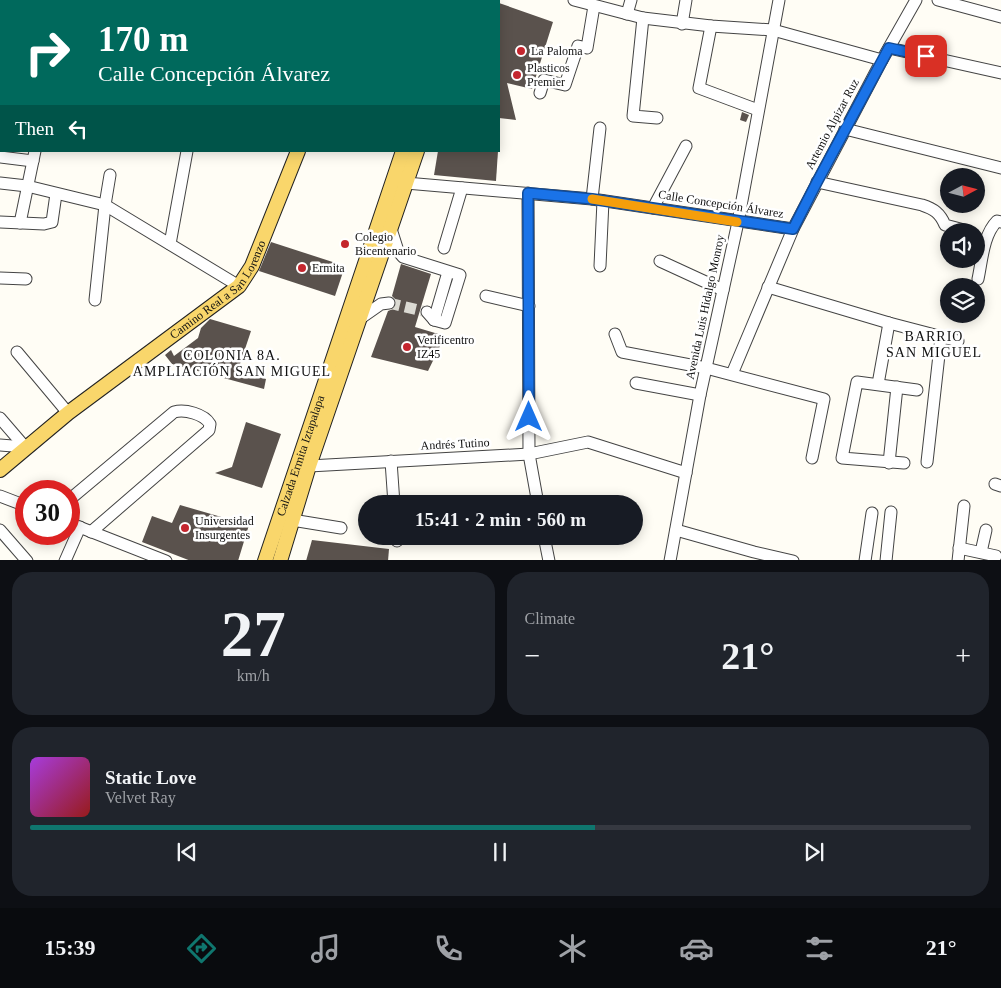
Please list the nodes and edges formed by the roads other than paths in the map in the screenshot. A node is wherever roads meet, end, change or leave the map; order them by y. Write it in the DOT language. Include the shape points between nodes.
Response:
graph roads {
  1 [pos="574,0"];
  2 [pos="631,0"];
  3 [pos="686,0"];
  4 [pos="779,0"];
  5 [pos="916,0"];
  6 [pos="938,0"];
  7 [pos="594,6"];
  8 [pos="627,14"];
  9 [pos="1001,17"];
  10 [pos="643,18"];
  11 [pos="682,24"];
  12 [pos="711,26"];
  13 [pos="773,30"];
  14 [pos="889,48"];
  15 [pos="882,60"];
  16 [pos="1001,73"];
  17 [pos="540,92"];
  18 [pos="758,110"];
  19 [pos="657,118"];
  20 [pos="600,128"];
  21 [pos="845,129"];
  22 [pos="686,146"];
  23 [pos="187,152"];
  24 [pos="298,152"];
  25 [pos="403,152"];
  26 [pos="417,152"];
  27 [pos="34,156"];
  28 [pos="0,157"];
  29 [pos="1001,168"];
  30 [pos="110,175"];
  31 [pos="817,182"];
  32 [pos="0,183"];
  33 [pos="406,183"];
  34 [pos="27,186"];
  35 [pos="462,188"];
  36 [pos="528,193"];
  37 [pos="56,194"];
  38 [pos="597,200"];
  39 [pos="105,206"];
  40 [pos="653,208"];
  41 [pos="0,222"];
  42 [pos="738,222"];
  43 [pos="1001,222"];
  44 [pos="20,223"];
  45 [pos="944,223"];
  46 [pos="391,229"];
  47 [pos="793,229"];
  48 [pos="985,231"];
  49 [pos="170,244"];
  50 [pos="444,248"];
  51 [pos="660,261"];
  52 [pos="600,266"];
  53 [pos="0,278"];
  54 [pos="26,279"];
  55 [pos="239,286"];
  56 [pos="768,287"];
  57 [pos="723,290"];
  58 [pos="486,296"];
  59 [pos="95,300"];
  60 [pos="389,303"];
  61 [pos="529,306"];
  62 [pos="431,316"];
  63 [pos="361,318"];
  64 [pos="889,323"];
  65 [pos="615,334"];
  66 [pos="940,337"];
  67 [pos="958,341"];
  68 [pos="17,352"];
  69 [pos="706,368"];
  70 [pos="732,374"];
  71 [pos="636,383"];
  72 [pos="878,384"];
  73 [pos="897,387"];
  74 [pos="917,390"];
  75 [pos="700,395"];
  76 [pos="68,413"];
  77 [pos="0,418"];
  78 [pos="0,445"];
  79 [pos="25,448"];
  80 [pos="529,454"];
  81 [pos="812,458"];
  82 [pos="391,461"];
  83 [pos="889,462"];
  84 [pos="927,462"];
  85 [pos="904,464"];
  86 [pos="309,466"];
  87 [pos="0,470"];
  88 [pos="686,473"];
  89 [pos="80,491"];
  90 [pos="393,495"];
  91 [pos="536,495"];
  92 [pos="0,496"];
  93 [pos="15,502"];
  94 [pos="964,506"];
  95 [pos="891,512"];
  96 [pos="872,513"];
  97 [pos="292,520"];
  98 [pos="80,527"];
  99 [pos="341,528"];
  100 [pos="0,530"];
  101 [pos="676,530"];
  102 [pos="986,530"];
  103 [pos="91,532"];
  104 [pos="69,545"];
  105 [pos="546,545"];
  106 [pos="960,548"];
  107 [pos="981,552"];
  108 [pos="752,556"];
  109 [pos="996,556"];
  110 [pos="27,560"];
  111 [pos="65,560"];
  112 [pos="161,560"];
  113 [pos="265,560"];
  114 [pos="280,560"];
  115 [pos="549,560"];
  116 [pos="670,560"];
  117 [pos="793,560"];
  118 [pos="865,560"];
  119 [pos="886,560"];
  120 [pos="958,560"];
  1 -- 7 [label="street"];
  2 -- 8 [label="street"];
  3 -- 11 [label="street"];
  4 -- 13 [label="street, Avenida Luis Hidalgo Monroy"];
  5 -- 14 [label="street, Artemio Alpizar Ruz"];
  6 -- 9 [label="street"];
  7 -- 8 [label="street"];
  7 -- 17 [label="street" via="587,48 578,46 566,85 544,80"];
  8 -- 10 [label="street"];
  10 -- 11 [label="street"];
  10 -- 19 [label="street" via="633,116"];
  11 -- 12 [label="street"];
  12 -- 13 [label="street"];
  12 -- 18 [label="street" via="699,88"];
  13 -- 15 [label="street"];
  13 -- 18 [label="street, Avenida Luis Hidalgo Monroy"];
  14 -- 15 [label="street, Artemio Alpizar Ruz"];
  14 -- 16 [label="street"];
  15 -- 21 [label="street, Artemio Alpizar Ruz"];
  18 -- 42 [label="street, Avenida Luis Hidalgo Monroy"];
  20 -- 38 [label="street"];
  21 -- 29 [label="street"];
  21 -- 31 [label="street, Artemio Alpizar Ruz"];
  22 -- 40 [label="street"];
  23 -- 49 [label="street"];
  24 -- 55 [label="main road, Camino Real a San Lorenzo" via="252,266"];
  25 -- 113 [label="main road, Calzada Ermita Iztapalapa"];
  26 -- 33 [label="main road, Calzada Ermita Iztapalapa"];
  27 -- 28 [label="street"];
  27 -- 34 [label="street"];
  30 -- 39 [label="street"];
  31 -- 45 [label="street" via="922,205 942,216"];
  31 -- 47 [label="street, Artemio Alpizar Ruz"];
  32 -- 34 [label="street"];
  33 -- 35 [label="street, Calle Concepción Álvarez"];
  33 -- 46 [label="main road, Calzada Ermita Iztapalapa"];
  34 -- 37 [label="street"];
  34 -- 44 [label="street"];
  35 -- 36 [label="street, Calle Concepción Álvarez"];
  35 -- 50 [label="street"];
  36 -- 38 [label="street, Calle Concepción Álvarez"];
  36 -- 61 [label="street"];
  37 -- 39 [label="street"];
  37 -- 44 [label="street" via="52,222"];
  38 -- 40 [label="street, Calle Concepción Álvarez"];
  38 -- 52 [label="street"];
  39 -- 49 [label="street"];
  39 -- 59 [label="street"];
  40 -- 42 [label="street, Calle Concepción Álvarez"];
  41 -- 44 [label="street"];
  42 -- 47 [label="street, Calle Concepción Álvarez"];
  42 -- 57 [label="street, Avenida Luis Hidalgo Monroy"];
  43 -- 48 [label="street" via="997,221"];
  46 -- 62 [label="street" via="403,257 460,275 445,323"];
  46 -- 63 [label="main road, Calzada Ermita Iztapalapa"];
  47 -- 56 [label="street, Artemio Alpizar Ruz"];
  49 -- 55 [label="street"];
  51 -- 57 [label="street"];
  53 -- 54 [label="street"];
  55 -- 76 [label="main road, Camino Real a San Lorenzo"];
  56 -- 64 [label="street"];
  56 -- 70 [label="street, Artemio Alpizar Ruz"];
  57 -- 69 [label="street, Avenida Luis Hidalgo Monroy"];
  58 -- 61 [label="street"];
  60 -- 63 [label="street" via="381,304"];
  61 -- 80 [label="street"];
  63 -- 86 [label="main road, Calzada Ermita Iztapalapa"];
  64 -- 66 [label="street"];
  64 -- 72 [label="street"];
  65 -- 69 [label="street" via="622,352"];
  66 -- 67 [label="street"];
  66 -- 84 [label="street"];
  68 -- 76 [label="street"];
  69 -- 70 [label="street"];
  69 -- 75 [label="street, Avenida Luis Hidalgo Monroy"];
  70 -- 81 [label="street" via="824,399"];
  71 -- 75 [label="street"];
  72 -- 73 [label="street"];
  72 -- 83 [label="street" via="857,382 842,458"];
  73 -- 74 [label="street"];
  73 -- 83 [label="street"];
  75 -- 88 [label="street, Avenida Luis Hidalgo Monroy"];
  76 -- 79 [label="main road, Camino Real a San Lorenzo"];
  77 -- 79 [label="street"];
  78 -- 79 [label="street"];
  79 -- 87 [label="main road, Camino Real a San Lorenzo"];
  80 -- 82 [label="street, Andrés Tutino"];
  80 -- 88 [label="street, Andrés Tutino" via="588,442"];
  80 -- 91 [label="street"];
  82 -- 86 [label="street, Andrés Tutino"];
  82 -- 90 [label="street"];
  83 -- 85 [label="street"];
  86 -- 97 [label="main road, Calzada Ermita Iztapalapa"];
  88 -- 101 [label="street, Avenida Luis Hidalgo Monroy"];
  89 -- 103 [label="street" via="174,412 191,412 208,420 209,430"];
  92 -- 93 [label="street"];
  94 -- 106 [label="street"];
  95 -- 119 [label="street"];
  96 -- 118 [label="street"];
  97 -- 99 [label="street"];
  97 -- 114 [label="main road, Calzada Ermita Iztapalapa"];
  98 -- 103 [label="street"];
  100 -- 110 [label="street"];
  101 -- 108 [label="street"];
  101 -- 116 [label="street, Avenida Luis Hidalgo Monroy"];
  102 -- 107 [label="street"];
  103 -- 112 [label="street"];
  104 -- 111 [label="street"];
  105 -- 115 [label="street"];
  106 -- 107 [label="street"];
  106 -- 120 [label="street"];
  107 -- 109 [label="street"];
  108 -- 117 [label="street"];
}
